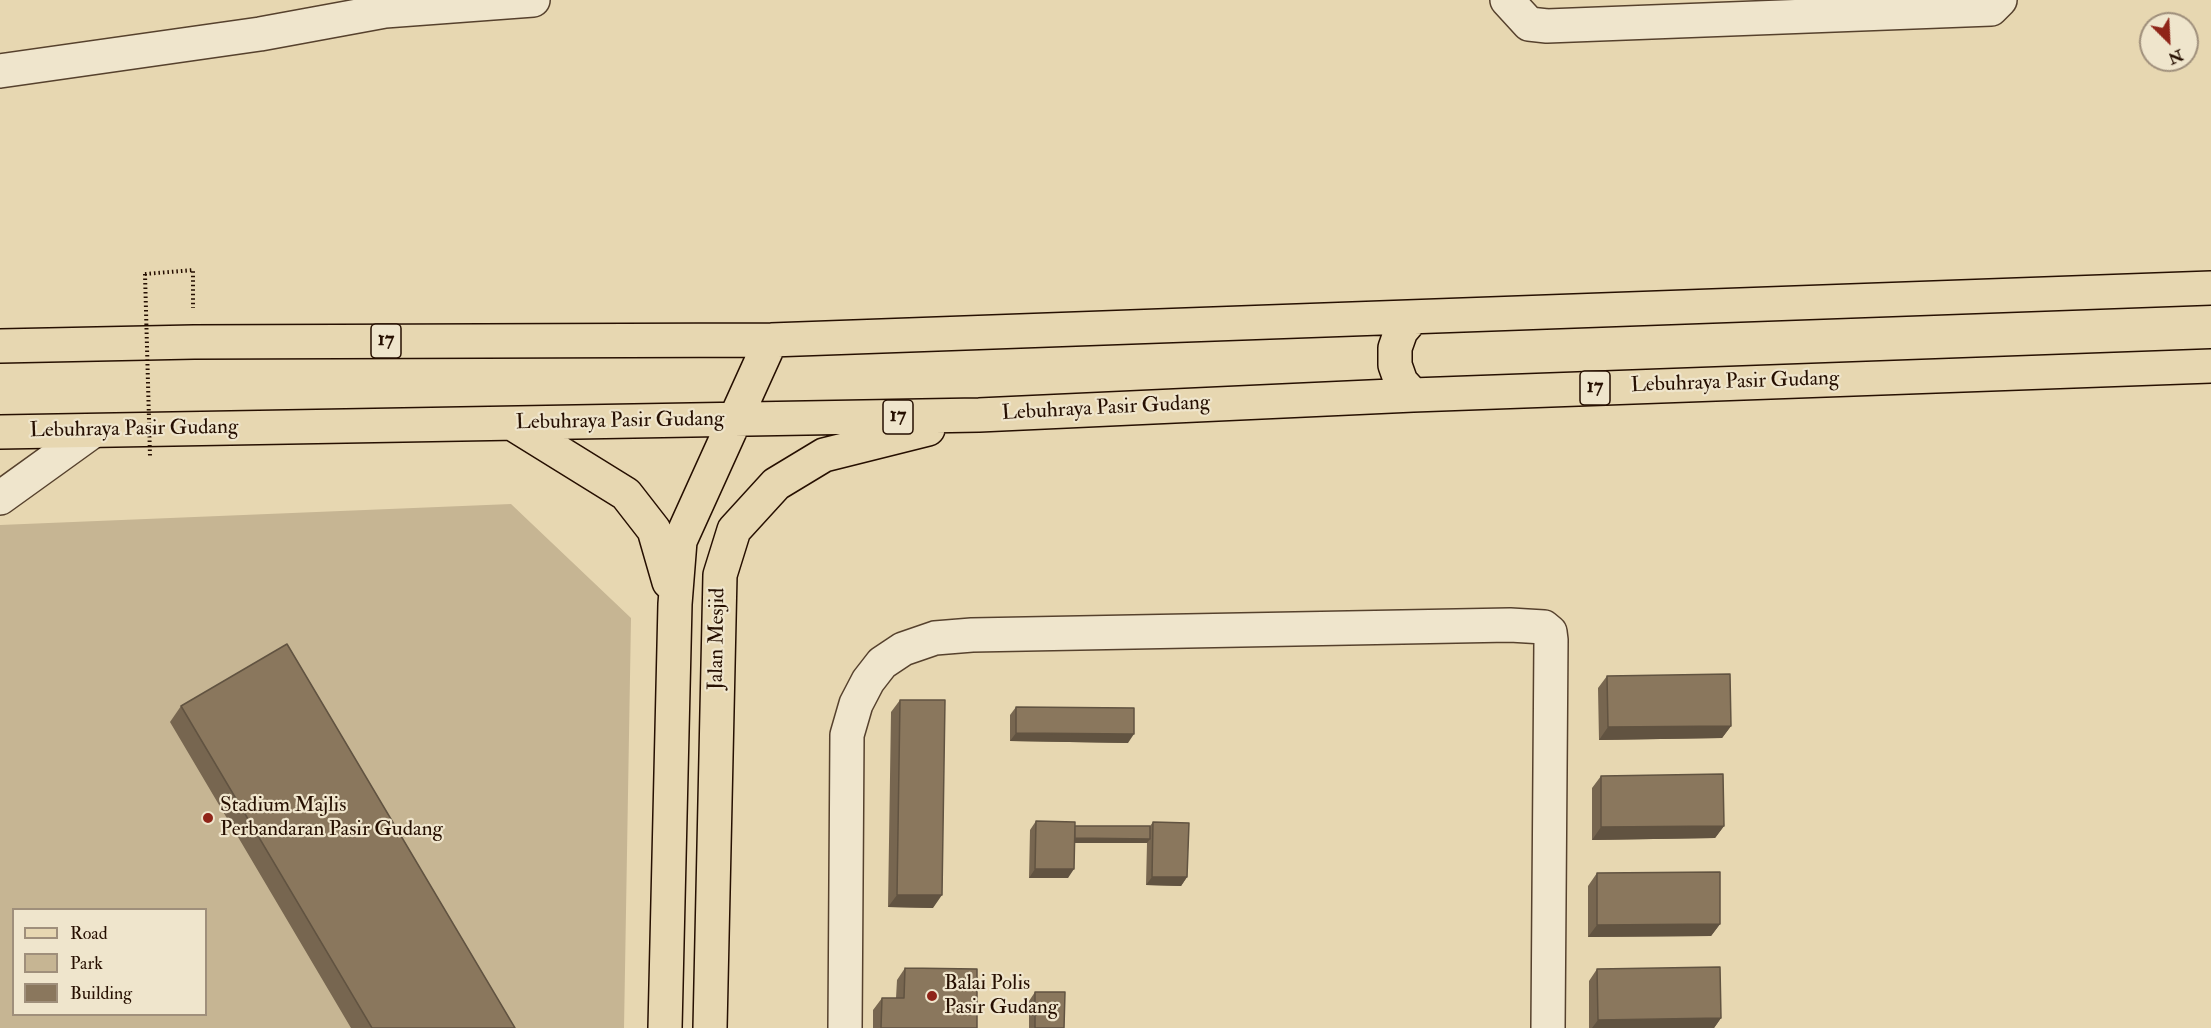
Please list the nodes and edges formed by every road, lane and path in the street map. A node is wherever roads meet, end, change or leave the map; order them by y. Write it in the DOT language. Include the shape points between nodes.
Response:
graph roads {
  1 [pos="532,0"];
  2 [pos="1507,0"];
  3 [pos="2000,0"];
  4 [pos="0,71"];
  5 [pos="193,270"];
  6 [pos="2211,288"];
  7 [pos="1412,318"];
  8 [pos="771,340"];
  9 [pos="0,346"];
  10 [pos="2211,366"];
  11 [pos="1413,395"];
  12 [pos="979,416"];
  13 [pos="734,419"];
  14 [pos="513,424"];
  15 [pos="93,431"];
  16 [pos="0,432"];
  17 [pos="150,456"];
  18 [pos="0,498"];
  19 [pos="675,604"];
  20 [pos="665,1028"];
  21 [pos="710,1028"];
  22 [pos="845,1028"];
  23 [pos="1548,1028"];
  1 -- 4 [label="street" via="385,11 260,34"];
  2 -- 3 [label="street" via="1529,24 1546,26 1991,9"];
  5 -- 17 [label="path, bridge" via="145,274"];
  6 -- 7 [label="main road, 17"];
  7 -- 8 [label="main road, 17"];
  7 -- 11 [label="main road" via="1401,331 1395,365 1401,382"];
  8 -- 9 [label="main road, 17"];
  8 -- 13 [label="main road, Jalan Mesjid"];
  10 -- 11 [label="main road, Lebuhraya Pasir Gudang / 17"];
  11 -- 12 [label="main road, Lebuhraya Pasir Gudang / 17"];
  12 -- 13 [label="main road, Lebuhraya Pasir Gudang / 17"];
  12 -- 21 [label="main road, Jalan Mesjid" via="824,456 776,484 734,530 720,575"];
  13 -- 14 [label="main road, Lebuhraya Pasir Gudang / 17"];
  13 -- 19 [label="main road, Jalan Mesjid" via="680,541"];
  14 -- 15 [label="main road, Lebuhraya Pasir Gudang / 17"];
  14 -- 19 [label="main road" via="626,494 654,530"];
  15 -- 16 [label="main road, Lebuhraya Pasir Gudang / 17"];
  15 -- 18 [label="street"];
  19 -- 20 [label="main road, Jalan Mesjid"];
  22 -- 23 [label="street" via="847,735 868,681 882,663 903,649 935,638 972,635 1519,625 1544,627 1551,640"];
}
